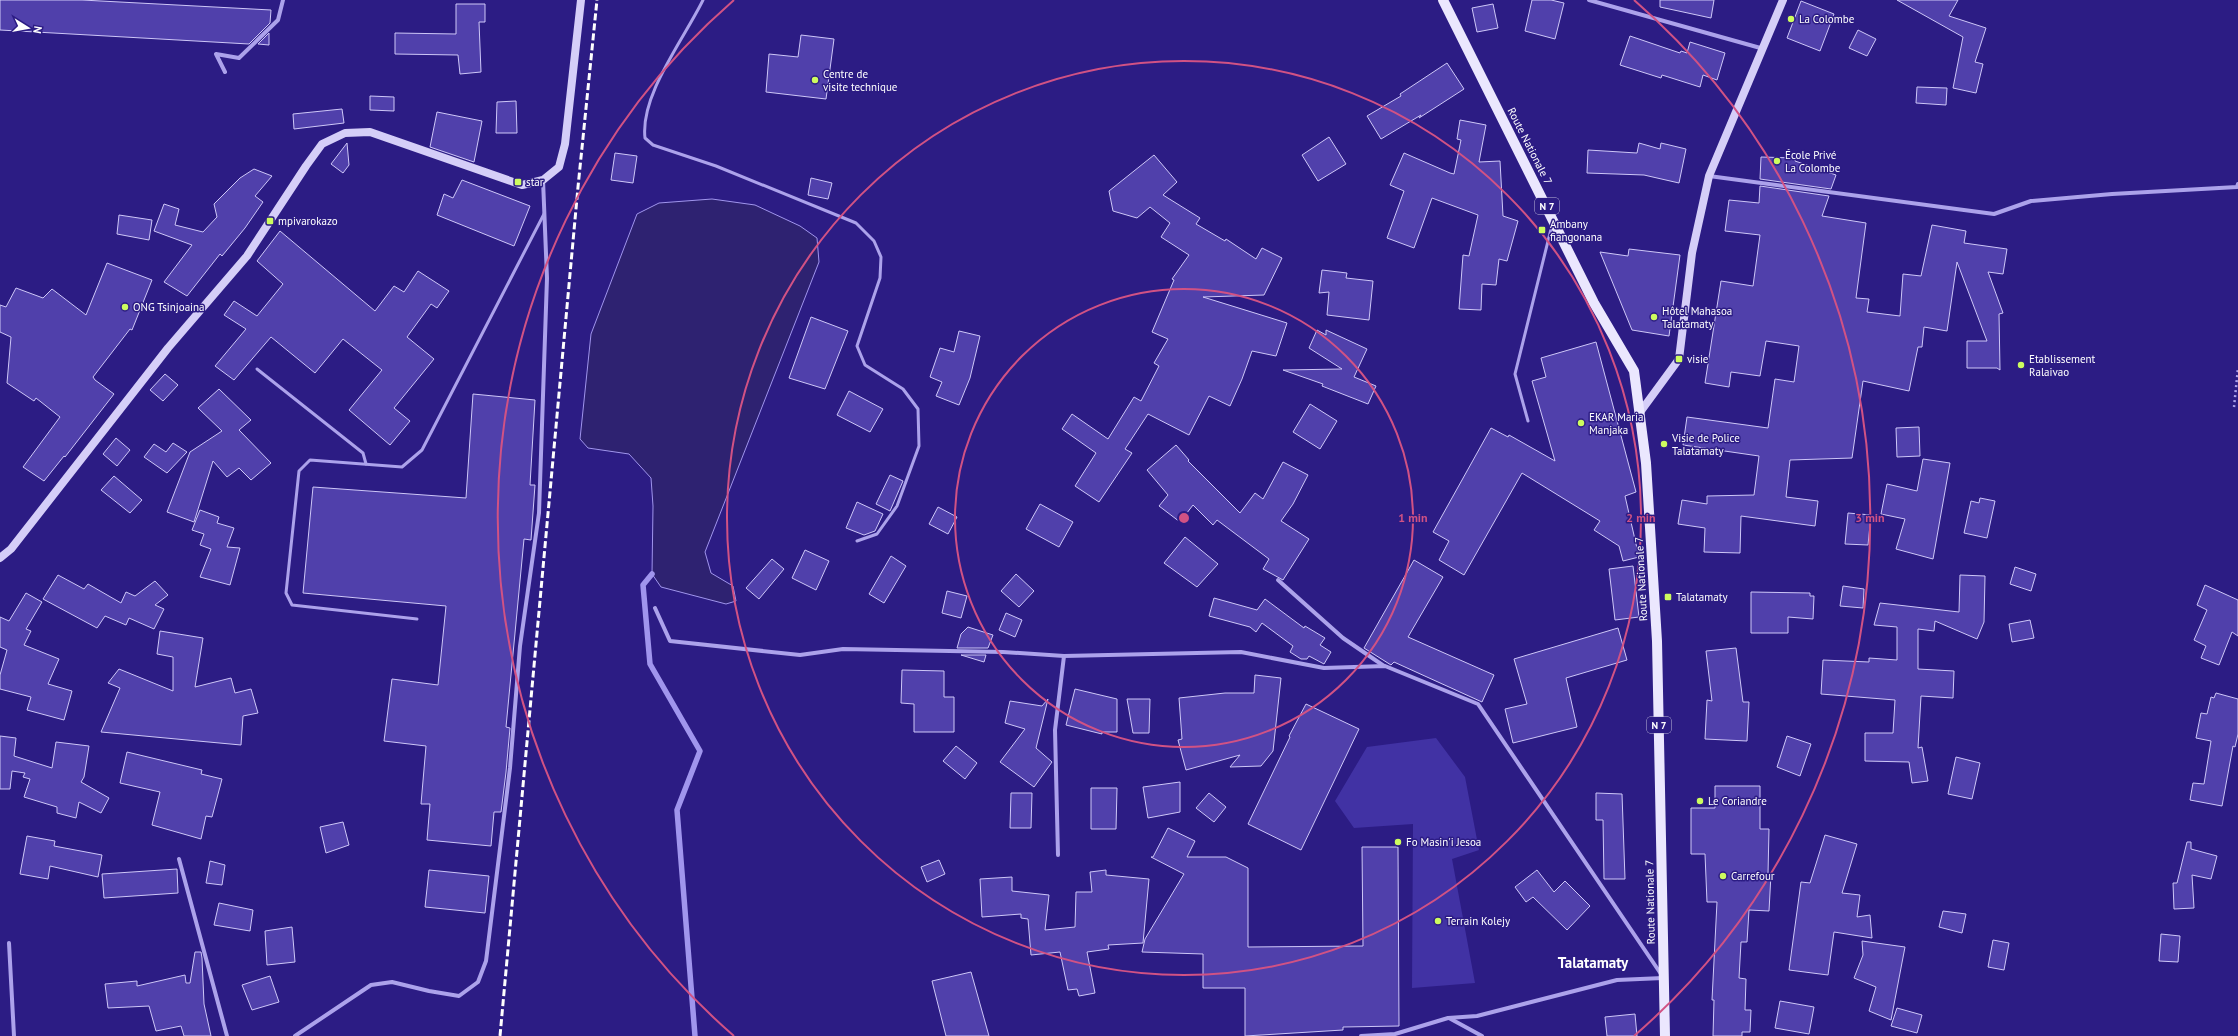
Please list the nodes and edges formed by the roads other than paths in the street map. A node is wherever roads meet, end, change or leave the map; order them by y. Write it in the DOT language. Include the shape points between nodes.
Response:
graph roads {
  1 [pos="283,0"];
  2 [pos="581,0"];
  3 [pos="703,0"];
  4 [pos="1443,0"];
  5 [pos="1589,0"];
  6 [pos="1783,0"];
  7 [pos="1764,49"];
  8 [pos="225,72"];
  9 [pos="1709,176"];
  10 [pos="543,180"];
  11 [pos="2238,184"];
  12 [pos="545,212"];
  13 [pos="1553,219"];
  14 [pos="257,369"];
  15 [pos="1638,415"];
  16 [pos="1528,421"];
  17 [pos="366,464"];
  18 [pos="858,541"];
  19 [pos="0,558"];
  20 [pos="1278,580"];
  21 [pos="655,608"];
  22 [pos="417,619"];
  23 [pos="1064,656"];
  24 [pos="1384,666"];
  25 [pos="1058,855"];
  26 [pos="179,859"];
  27 [pos="9,943"];
  28 [pos="1663,978"];
  29 [pos="1448,1018"];
  30 [pos="14,1036"];
  31 [pos="227,1036"];
  32 [pos="295,1036"];
  33 [pos="1361,1036"];
  34 [pos="1482,1036"];
  35 [pos="1665,1036"];
  1 -- 8 [label="street" via="278,20 239,58 216,54"];
  2 -- 10 [label="street" via="565,144 559,167"];
  3 -- 18 [label="lane" via="649,100 643,126 645,138 653,145 716,166 856,223 874,241 881,257 880,278 857,346 865,365 903,389 918,409 919,446 897,506 877,534"];
  4 -- 13 [label="main road, Route Nationale 7 / N 7"];
  5 -- 7 [label="street"];
  6 -- 7 [label="street"];
  7 -- 9 [label="street"];
  9 -- 11 [label="street" via="1994,214 2031,201 2237,187"];
  9 -- 15 [label="street" via="1692,253 1679,360"];
  10 -- 12 [label="street"];
  10 -- 19 [label="street" via="522,185 370,132 345,133 322,144 247,256 168,348 11,549"];
  12 -- 17 [label="lane" via="422,450 402,467"];
  12 -- 32 [label="street" via="547,278 539,513 520,646 510,768 486,961 478,982 459,996 392,982 371,985"];
  13 -- 15 [label="main road, Route Nationale 7 / N 7" via="1594,303 1634,372"];
  13 -- 16 [label="lane" via="1515,374"];
  14 -- 17 [label="lane" via="363,453"];
  15 -- 28 [label="main road, Route Nationale 7 / N 7" via="1646,462 1657,641"];
  17 -- 22 [label="lane" via="310,460 299,471 286,593 292,605"];
  20 -- 24 [label="street" via="1343,638"];
  21 -- 23 [label="street" via="670,641 800,655 843,649 1003,652"];
  23 -- 24 [label="street" via="1241,652 1324,668"];
  23 -- 25 [label="street" via="1055,730"];
  24 -- 28 [label="street" via="1478,704"];
  26 -- 31 [label="street"];
  27 -- 30 [label="street"];
  28 -- 29 [label="street" via="1618,980 1477,1016"];
  28 -- 35 [label="main road, Route Nationale 7 / N 7"];
  29 -- 33 [label="street" via="1395,1034"];
  29 -- 34 [label="street"];
}
